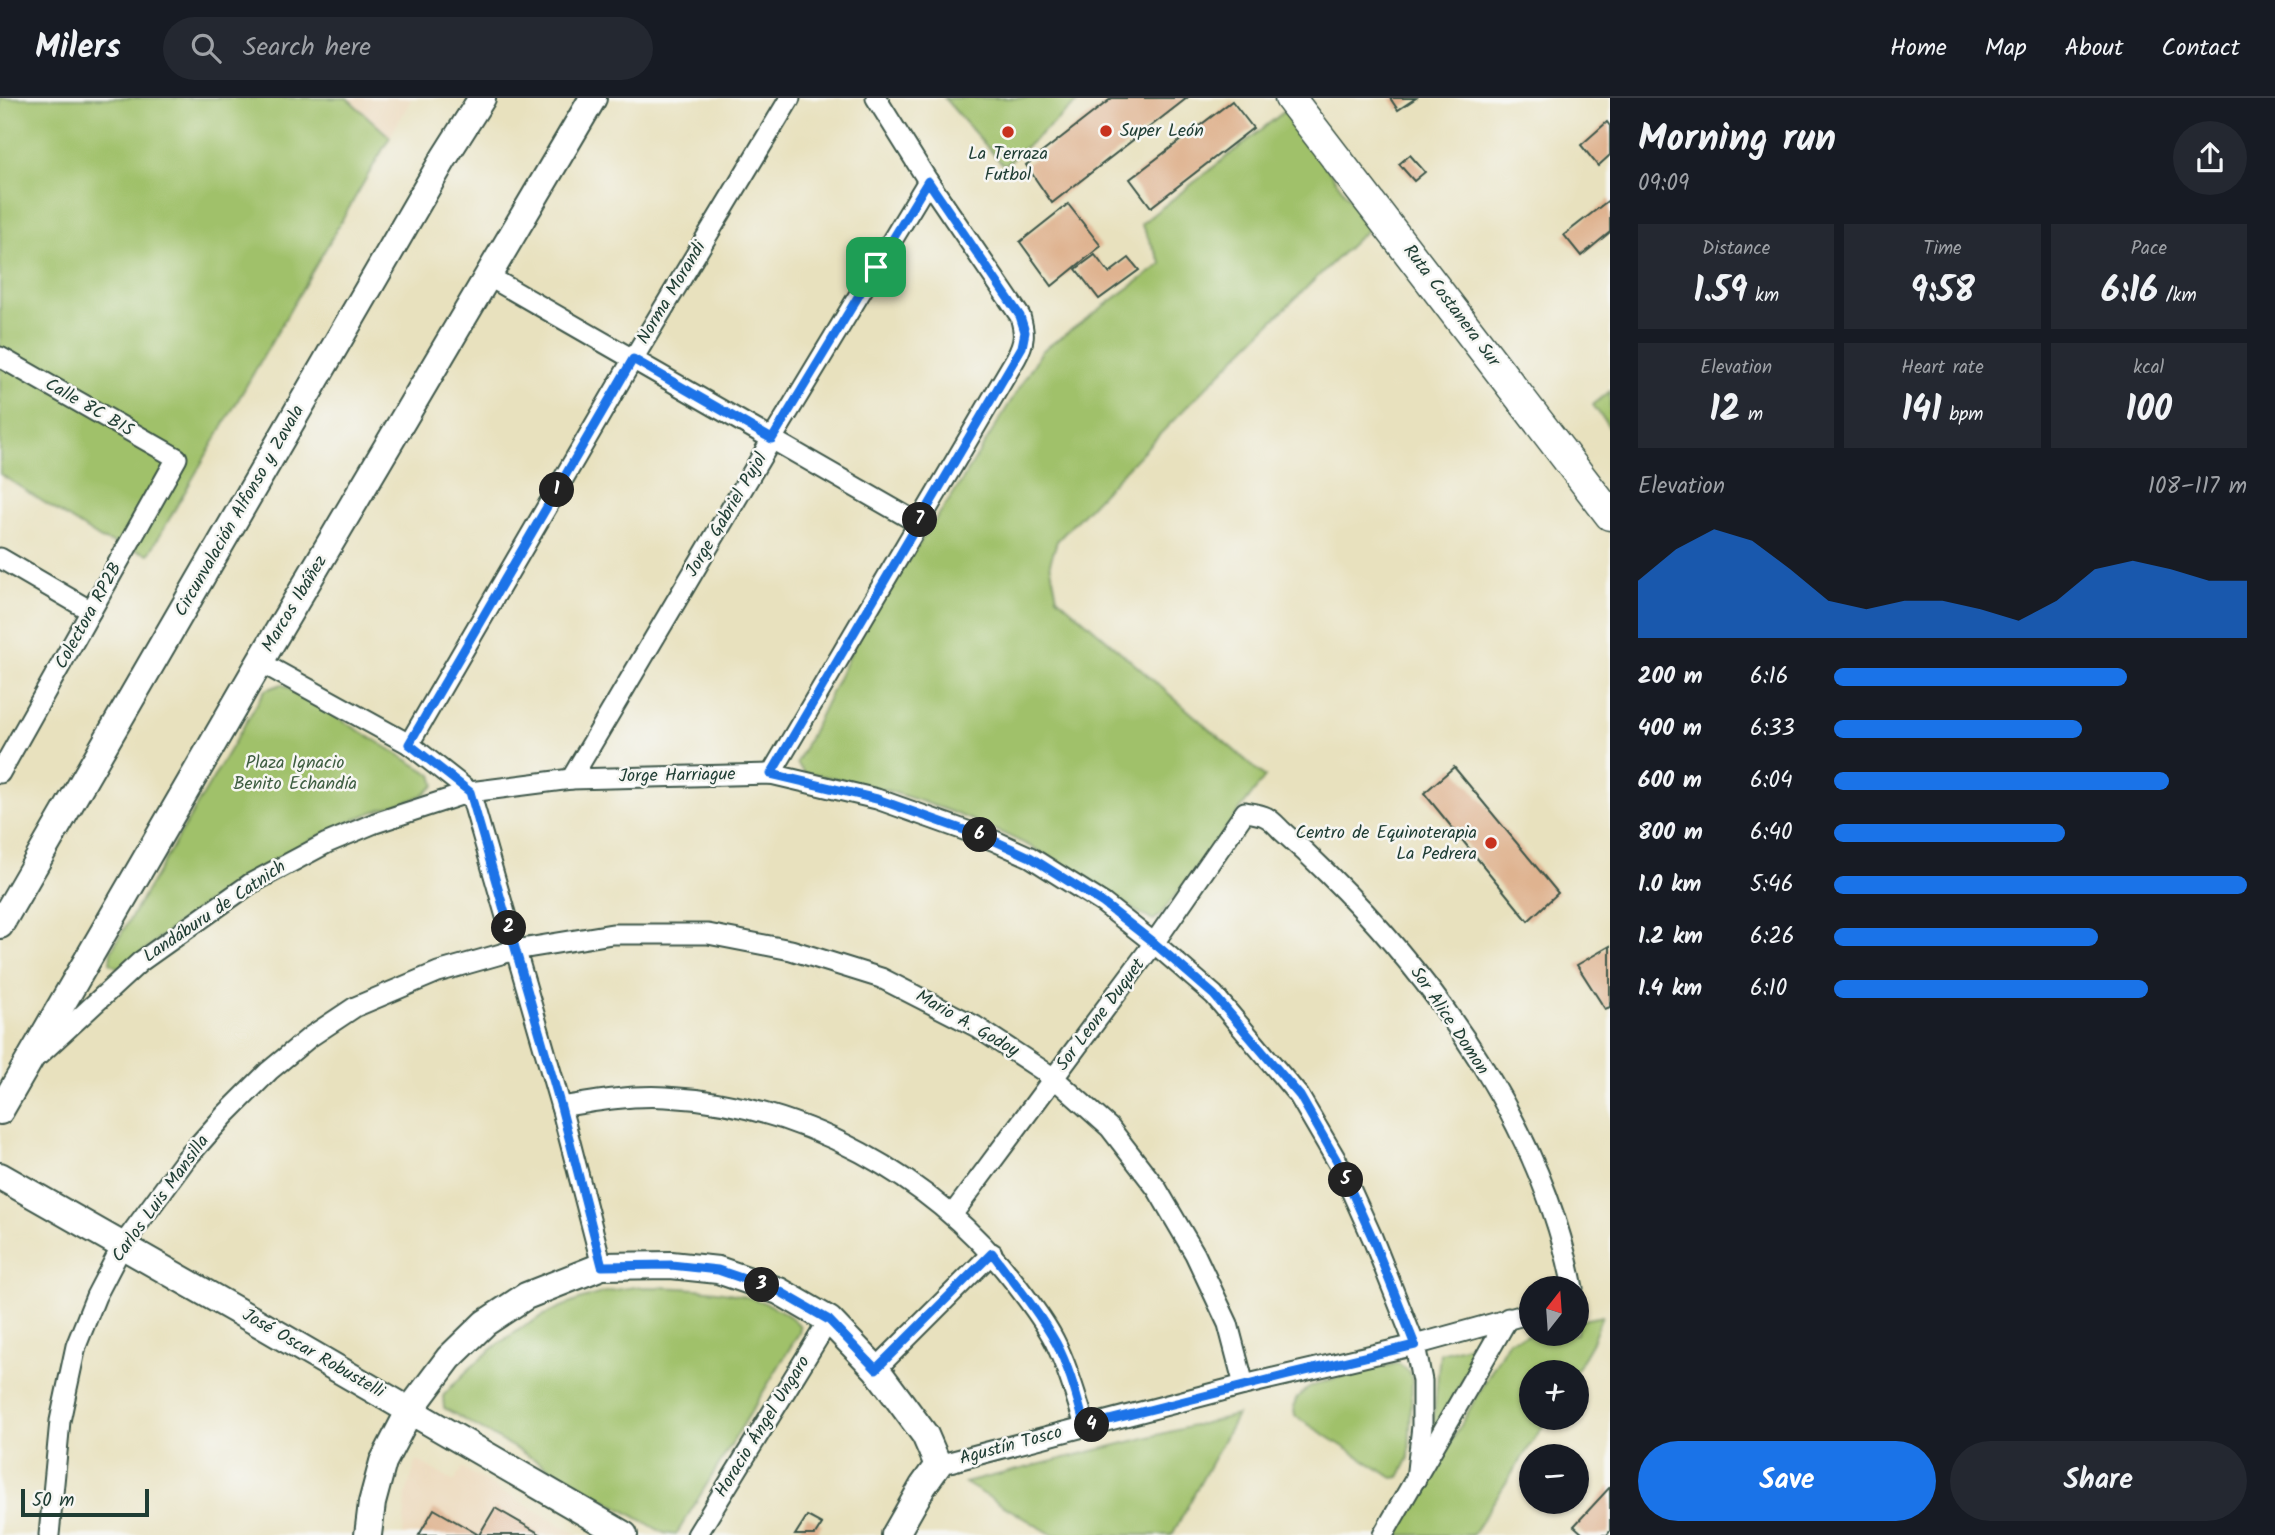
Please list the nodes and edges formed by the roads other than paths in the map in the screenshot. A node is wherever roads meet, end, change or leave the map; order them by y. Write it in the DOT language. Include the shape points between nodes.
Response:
graph roads {
  1 [pos="465,98"];
  2 [pos="482,98"];
  3 [pos="593,98"];
  4 [pos="790,98"];
  5 [pos="876,98"];
  6 [pos="1290,98"];
  7 [pos="1313,98"];
  8 [pos="928,181"];
  9 [pos="488,276"];
  10 [pos="0,357"];
  11 [pos="633,359"];
  12 [pos="772,439"];
  13 [pos="177,458"];
  14 [pos="1610,486"];
  15 [pos="1610,515"];
  16 [pos="918,523"];
  17 [pos="0,558"];
  18 [pos="91,611"];
  19 [pos="260,662"];
  20 [pos="409,744"];
  21 [pos="3,760"];
  22 [pos="771,774"];
  23 [pos="571,779"];
  24 [pos="470,792"];
  25 [pos="1245,812"];
  26 [pos="0,903"];
  27 [pos="0,925"];
  28 [pos="1154,943"];
  29 [pos="515,950"];
  30 [pos="28,1066"];
  31 [pos="1054,1078"];
  32 [pos="561,1107"];
  33 [pos="0,1111"];
  34 [pos="0,1176"];
  35 [pos="951,1215"];
  36 [pos="122,1246"];
  37 [pos="992,1253"];
  38 [pos="602,1266"];
  39 [pos="1571,1276"];
  40 [pos="1519,1316"];
  41 [pos="1508,1318"];
  42 [pos="829,1320"];
  43 [pos="1415,1345"];
  44 [pos="876,1369"];
  45 [pos="1244,1385"];
  46 [pos="410,1410"];
  47 [pos="1085,1426"];
  48 [pos="938,1465"];
  49 [pos="1416,1479"];
  50 [pos="49,1535"];
  51 [pos="368,1535"];
  52 [pos="624,1535"];
  53 [pos="697,1535"];
  54 [pos="895,1535"];
  55 [pos="1383,1535"];
  1 -- 26 [label="street, Circunvalación Alfonso y Zavala" via="358,276"];
  2 -- 27 [label="street, Circunvalación Alfonso y Zavala"];
  3 -- 9 [label="street, Marcos Ibáñez"];
  4 -- 11 [label="street, Norma Morandi"];
  5 -- 8 [label="street"];
  6 -- 15 [label="main road, Ruta Costanera Sur"];
  7 -- 14 [label="main road, Ruta Costanera Sur"];
  8 -- 12 [label="street, Jorge Gabriel Pujol"];
  8 -- 16 [label="street" via="1020,316 1025,332 1022,347"];
  9 -- 11 [label="street"];
  9 -- 19 [label="street, Marcos Ibáñez"];
  10 -- 13 [label="street, Calle 8C BIS"];
  11 -- 12 [label="street"];
  11 -- 20 [label="street, Norma Morandi"];
  12 -- 16 [label="street"];
  12 -- 23 [label="street, Jorge Gabriel Pujol"];
  13 -- 18 [label="street, Colectora RP2B"];
  16 -- 22 [label="street"];
  17 -- 18 [label="street"];
  18 -- 21 [label="street, Colectora RP2B"];
  19 -- 20 [label="street"];
  19 -- 30 [label="street, Marcos Ibáñez"];
  20 -- 24 [label="street"];
  22 -- 23 [label="street, Jorge Harriague"];
  22 -- 28 [label="street, Jorge Harriague" via="877,799 995,841 1063,877"];
  23 -- 24 [label="street, Jorge Harriague"];
  24 -- 29 [label="street"];
  24 -- 30 [label="street, Landáburu de Catnich" via="351,833 250,884 140,961"];
  25 -- 28 [label="street, Sor Leone Duquet"];
  25 -- 39 [label="street, Sor Alice Domon" via="1265,816 1308,853 1406,957 1457,1027 1515,1124 1565,1247"];
  28 -- 31 [label="street, Sor Leone Duquet"];
  28 -- 43 [label="street, Jorge Harriague" via="1214,995 1300,1096 1341,1168"];
  29 -- 31 [label="street, Mario A. Godoy" via="612,934 708,934 791,950 881,978 925,998"];
  29 -- 32 [label="street"];
  29 -- 36 [label="street, Carlos Luis Mansilla" via="438,972 355,1007 310,1037 225,1115"];
  30 -- 33 [label="street, Marcos Ibáñez"];
  31 -- 35 [label="street, Sor Leone Duquet"];
  31 -- 45 [label="street, Mario A. Godoy" via="1110,1128 1157,1189 1228,1324"];
  32 -- 35 [label="street" via="624,1096 665,1096 764,1112 837,1139 884,1165"];
  32 -- 38 [label="street"];
  34 -- 36 [label="street, José Oscar Robustelli"];
  35 -- 37 [label="street"];
  36 -- 46 [label="street, José Oscar Robustelli"];
  36 -- 50 [label="street, Carlos Luis Mansilla" via="76,1346 60,1421"];
  37 -- 44 [label="street"];
  37 -- 47 [label="street" via="1056,1344"];
  38 -- 42 [label="street" via="718,1270 779,1291"];
  38 -- 46 [label="street" via="526,1296 485,1324 449,1358"];
  40 -- 41 [label="street, Agustín Tosco"];
  41 -- 43 [label="street, Agustín Tosco"];
  41 -- 49 [label="street"];
  42 -- 44 [label="street"];
  42 -- 53 [label="street, Horacio Ángel Ungaro"];
  43 -- 45 [label="street, Agustín Tosco"];
  43 -- 49 [label="street, Jorge Harriague" via="1422,1381"];
  44 -- 48 [label="street" via="925,1435"];
  45 -- 47 [label="street, Agustín Tosco"];
  46 -- 51 [label="street" via="383,1462"];
  46 -- 52 [label="street, José Oscar Robustelli"];
  47 -- 48 [label="street, Agustín Tosco"];
  48 -- 54 [label="street"];
  49 -- 55 [label="street"];
}
